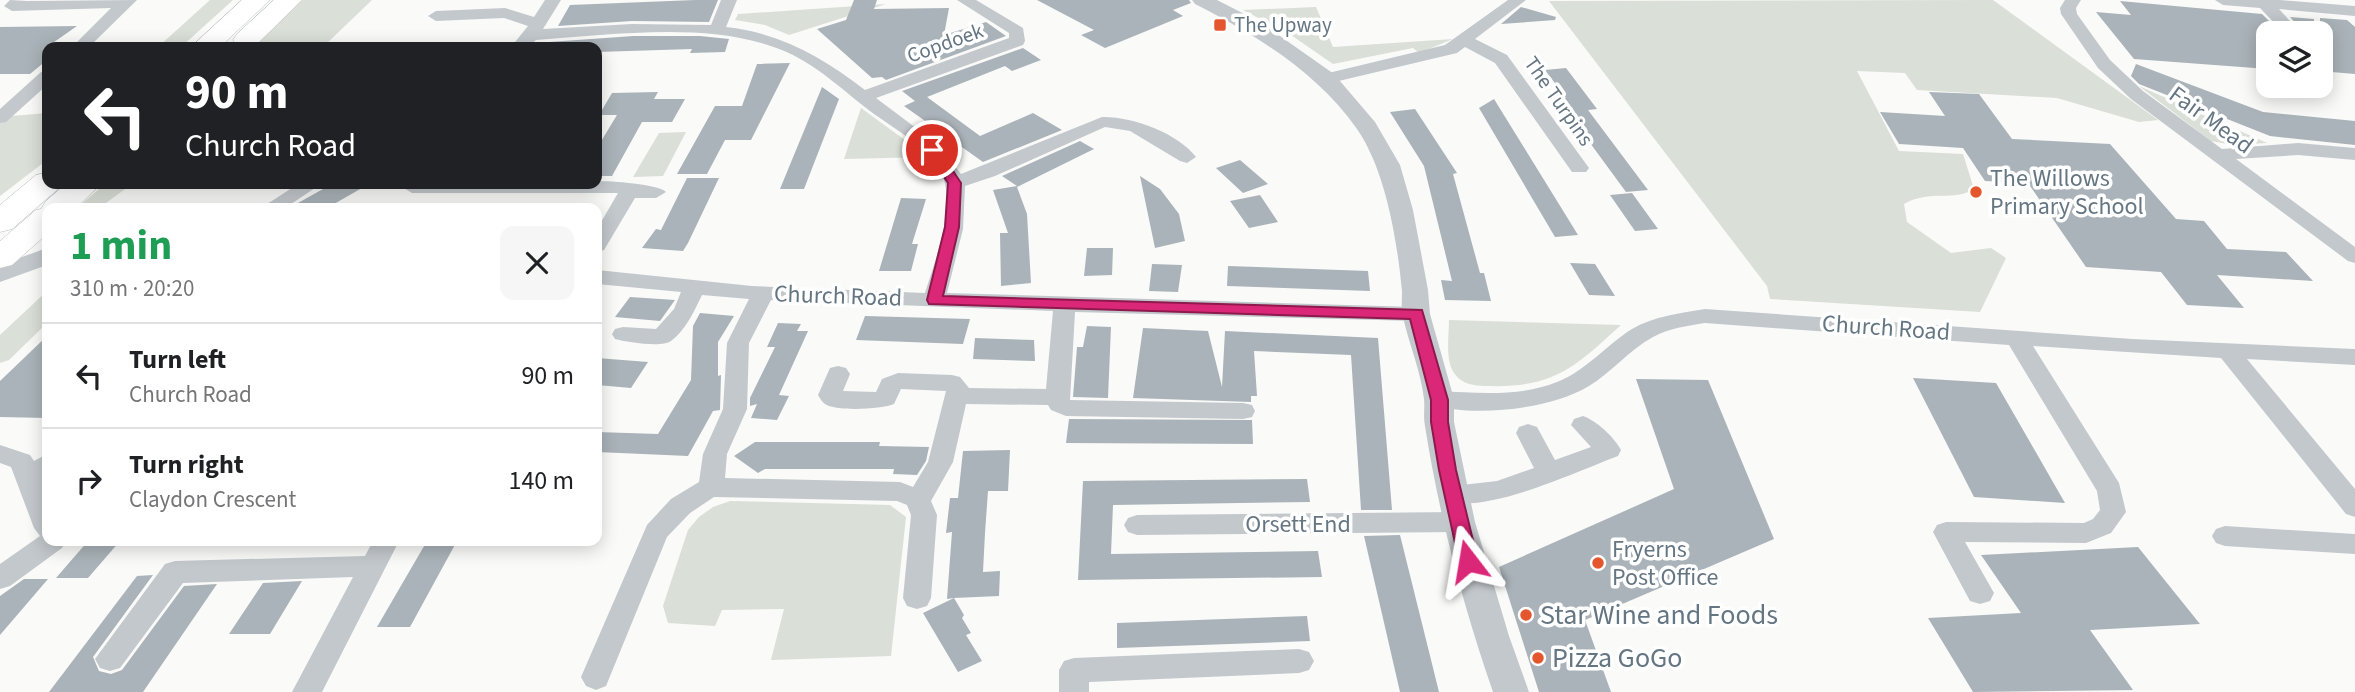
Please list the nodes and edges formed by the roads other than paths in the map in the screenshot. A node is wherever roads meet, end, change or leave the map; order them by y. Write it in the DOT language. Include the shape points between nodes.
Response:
graph roads {
  1 [pos="20,0"];
  2 [pos="257,0"];
  3 [pos="289,0"];
  4 [pos="553,0"];
  5 [pos="729,0"];
  6 [pos="965,0"];
  7 [pos="1202,0"];
  8 [pos="1518,0"];
  9 [pos="2073,0"];
  10 [pos="2223,0"];
  11 [pos="126,2"];
  12 [pos="2269,3"];
  13 [pos="2352,13"];
  14 [pos="436,16"];
  15 [pos="2283,21"];
  16 [pos="718,30"];
  17 [pos="1038,32"];
  18 [pos="529,35"];
  19 [pos="1017,41"];
  20 [pos="1466,41"];
  21 [pos="85,42"];
  22 [pos="210,42"];
  23 [pos="243,42"];
  24 [pos="1326,79"];
  25 [pos="42,80"];
  26 [pos="862,97"];
  27 [pos="0,118"];
  28 [pos="2355,154"];
  29 [pos="2217,155"];
  30 [pos="1187,157"];
  31 [pos="1579,168"];
  32 [pos="955,183"];
  33 [pos="602,187"];
  34 [pos="73,189"];
  35 [pos="82,189"];
  36 [pos="303,189"];
  37 [pos="656,192"];
  38 [pos="49,198"];
  39 [pos="625,198"];
  40 [pos="69,203"];
  41 [pos="279,203"];
  42 [pos="42,207"];
  43 [pos="0,214"];
  44 [pos="0,222"];
  45 [pos="602,237"];
  46 [pos="2355,257"];
  47 [pos="0,258"];
  48 [pos="42,258"];
  49 [pos="0,274"];
  50 [pos="602,278"];
  51 [pos="693,289"];
  52 [pos="764,293"];
  53 [pos="934,300"];
  54 [pos="1065,305"];
  55 [pos="1416,314"];
  56 [pos="623,334"];
  57 [pos="2016,338"];
  58 [pos="2228,351"];
  59 [pos="2355,357"];
  60 [pos="838,374"];
  61 [pos="956,396"];
  62 [pos="1057,397"];
  63 [pos="1439,400"];
  64 [pos="1243,411"];
  65 [pos="1583,425"];
  66 [pos="1528,433"];
  67 [pos="0,454"];
  68 [pos="42,468"];
  69 [pos="1548,471"];
  70 [pos="30,481"];
  71 [pos="711,487"];
  72 [pos="917,499"];
  73 [pos="2355,507"];
  74 [pos="1456,508"];
  75 [pos="42,514"];
  76 [pos="1137,525"];
  77 [pos="2225,536"];
  78 [pos="2355,544"];
  79 [pos="45,546"];
  80 [pos="383,546"];
  81 [pos="373,566"];
  82 [pos="0,578"];
  83 [pos="1980,593"];
  84 [pos="917,598"];
  85 [pos="110,659"];
  86 [pos="1300,661"];
  87 [pos="596,677"];
  88 [pos="307,692"];
  89 [pos="1074,692"];
  90 [pos="1511,692"];
  1 -- 11 [label="street" via="12,6"];
  2 -- 22 [label="main road"];
  3 -- 23 [label="main road"];
  4 -- 18 [label="street"];
  5 -- 16 [label="street"];
  6 -- 19 [label="street, Copdoek" via="1017,31"];
  7 -- 24 [label="street" via="1253,26"];
  8 -- 20 [label="street"];
  9 -- 29 [label="street, Fair Mead" via="2067,8 2069,14 2117,78"];
  10 -- 12 [label="street"];
  11 -- 21 [label="street"];
  12 -- 13 [label="street"];
  12 -- 15 [label="street"];
  14 -- 18 [label="street" via="505,13"];
  16 -- 18 [label="street"];
  16 -- 26 [label="street" via="774,41 798,52"];
  17 -- 19 [label="street"];
  19 -- 26 [label="street, Copdoek"];
  20 -- 24 [label="street" via="1430,56"];
  20 -- 31 [label="street, The Turpins" via="1501,59"];
  24 -- 55 [label="street" via="1361,119 1388,165 1401,210"];
  25 -- 27 [label="street"];
  26 -- 32 [label="street" via="932,150"];
  28 -- 29 [label="street" via="2298,149"];
  29 -- 46 [label="street, Fair Mead"];
  30 -- 32 [label="street" via="1135,125 1113,120"];
  32 -- 53 [label="street" via="955,213"];
  33 -- 39 [label="street" via="617,187"];
  34 -- 38 [label="main road"];
  35 -- 40 [label="street"];
  36 -- 41 [label="street"];
  37 -- 39 [label="street"];
  38 -- 43 [label="street"];
  38 -- 44 [label="main road"];
  39 -- 45 [label="street"];
  42 -- 47 [label="main road"];
  48 -- 49 [label="street"];
  50 -- 51 [label="street, Church Road"];
  51 -- 52 [label="street, Church Road"];
  51 -- 56 [label="street" via="684,311 662,337"];
  52 -- 53 [label="street, Church Road"];
  52 -- 71 [label="street" via="738,343 735,409 715,454"];
  53 -- 54 [label="street, Church Road"];
  54 -- 55 [label="street, Church Road"];
  54 -- 62 [label="street"];
  55 -- 63 [label="street"];
  57 -- 58 [label="street, Church Road"];
  57 -- 63 [label="street, Church Road" via="1705,316 1638,336 1594,372 1548,395 1502,401"];
  57 -- 83 [label="street" via="2110,490 2113,512 2102,526 2086,533 1946,532"];
  58 -- 59 [label="street, Church Road"];
  58 -- 73 [label="street"];
  60 -- 61 [label="street" via="830,395 834,399 882,400 890,385 898,381 952,383 958,389"];
  61 -- 62 [label="street"];
  61 -- 72 [label="street" via="937,473"];
  62 -- 64 [label="street" via="1066,408"];
  63 -- 74 [label="street"];
  65 -- 69 [label="street, Orsett End" via="1609,450"];
  66 -- 69 [label="street"];
  67 -- 70 [label="street" via="21,461"];
  68 -- 70 [label="street"];
  69 -- 74 [label="street, Orsett End"];
  70 -- 75 [label="street"];
  71 -- 72 [label="street" via="900,492"];
  71 -- 87 [label="street" via="670,513 656,532"];
  72 -- 84 [label="street" via="923,515"];
  74 -- 76 [label="street, Orsett End"];
  74 -- 90 [label="street"];
  77 -- 78 [label="street"];
  79 -- 82 [label="street"];
  80 -- 81 [label="street"];
  81 -- 85 [label="street" via="175,572"];
  81 -- 88 [label="street"];
  86 -- 89 [label="street" via="1074,670"];
}
